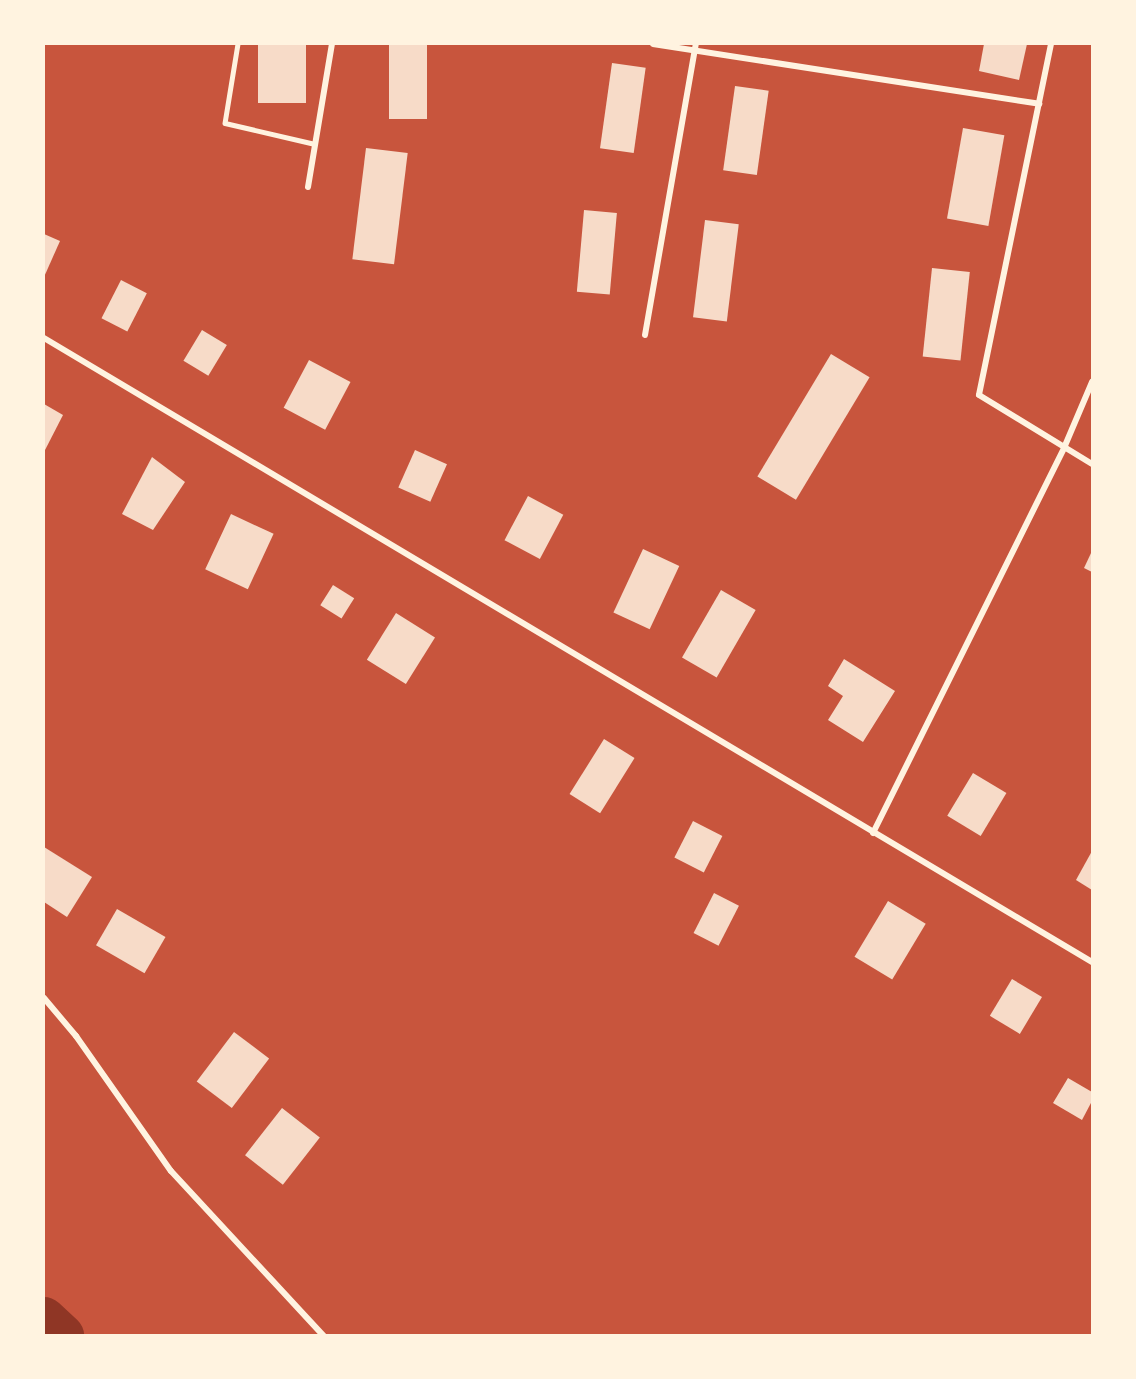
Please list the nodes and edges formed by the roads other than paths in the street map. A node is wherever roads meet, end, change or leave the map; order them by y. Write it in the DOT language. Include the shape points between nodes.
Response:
graph roads {
  1 [pos="238,44"];
  2 [pos="332,44"];
  3 [pos="653,44"];
  4 [pos="696,44"];
  5 [pos="1051,44"];
  6 [pos="695,51"];
  7 [pos="1039,104"];
  8 [pos="315,144"];
  9 [pos="308,187"];
  10 [pos="645,335"];
  11 [pos="44,339"];
  12 [pos="1092,382"];
  13 [pos="1064,448"];
  14 [pos="1092,464"];
  15 [pos="873,833"];
  16 [pos="1092,962"];
  17 [pos="44,998"];
  18 [pos="324,1335"];
  1 -- 8 [label="lane" via="225,123"];
  2 -- 8 [label="street"];
  3 -- 6 [label="street"];
  4 -- 6 [label="street"];
  5 -- 7 [label="street"];
  6 -- 7 [label="street"];
  6 -- 10 [label="street"];
  7 -- 13 [label="street" via="979,395"];
  8 -- 9 [label="street"];
  11 -- 15 [label="street"];
  12 -- 13 [label="street"];
  13 -- 14 [label="street"];
  13 -- 15 [label="street"];
  15 -- 16 [label="street"];
  17 -- 18 [label="street" via="76,1036 171,1172"];
}
